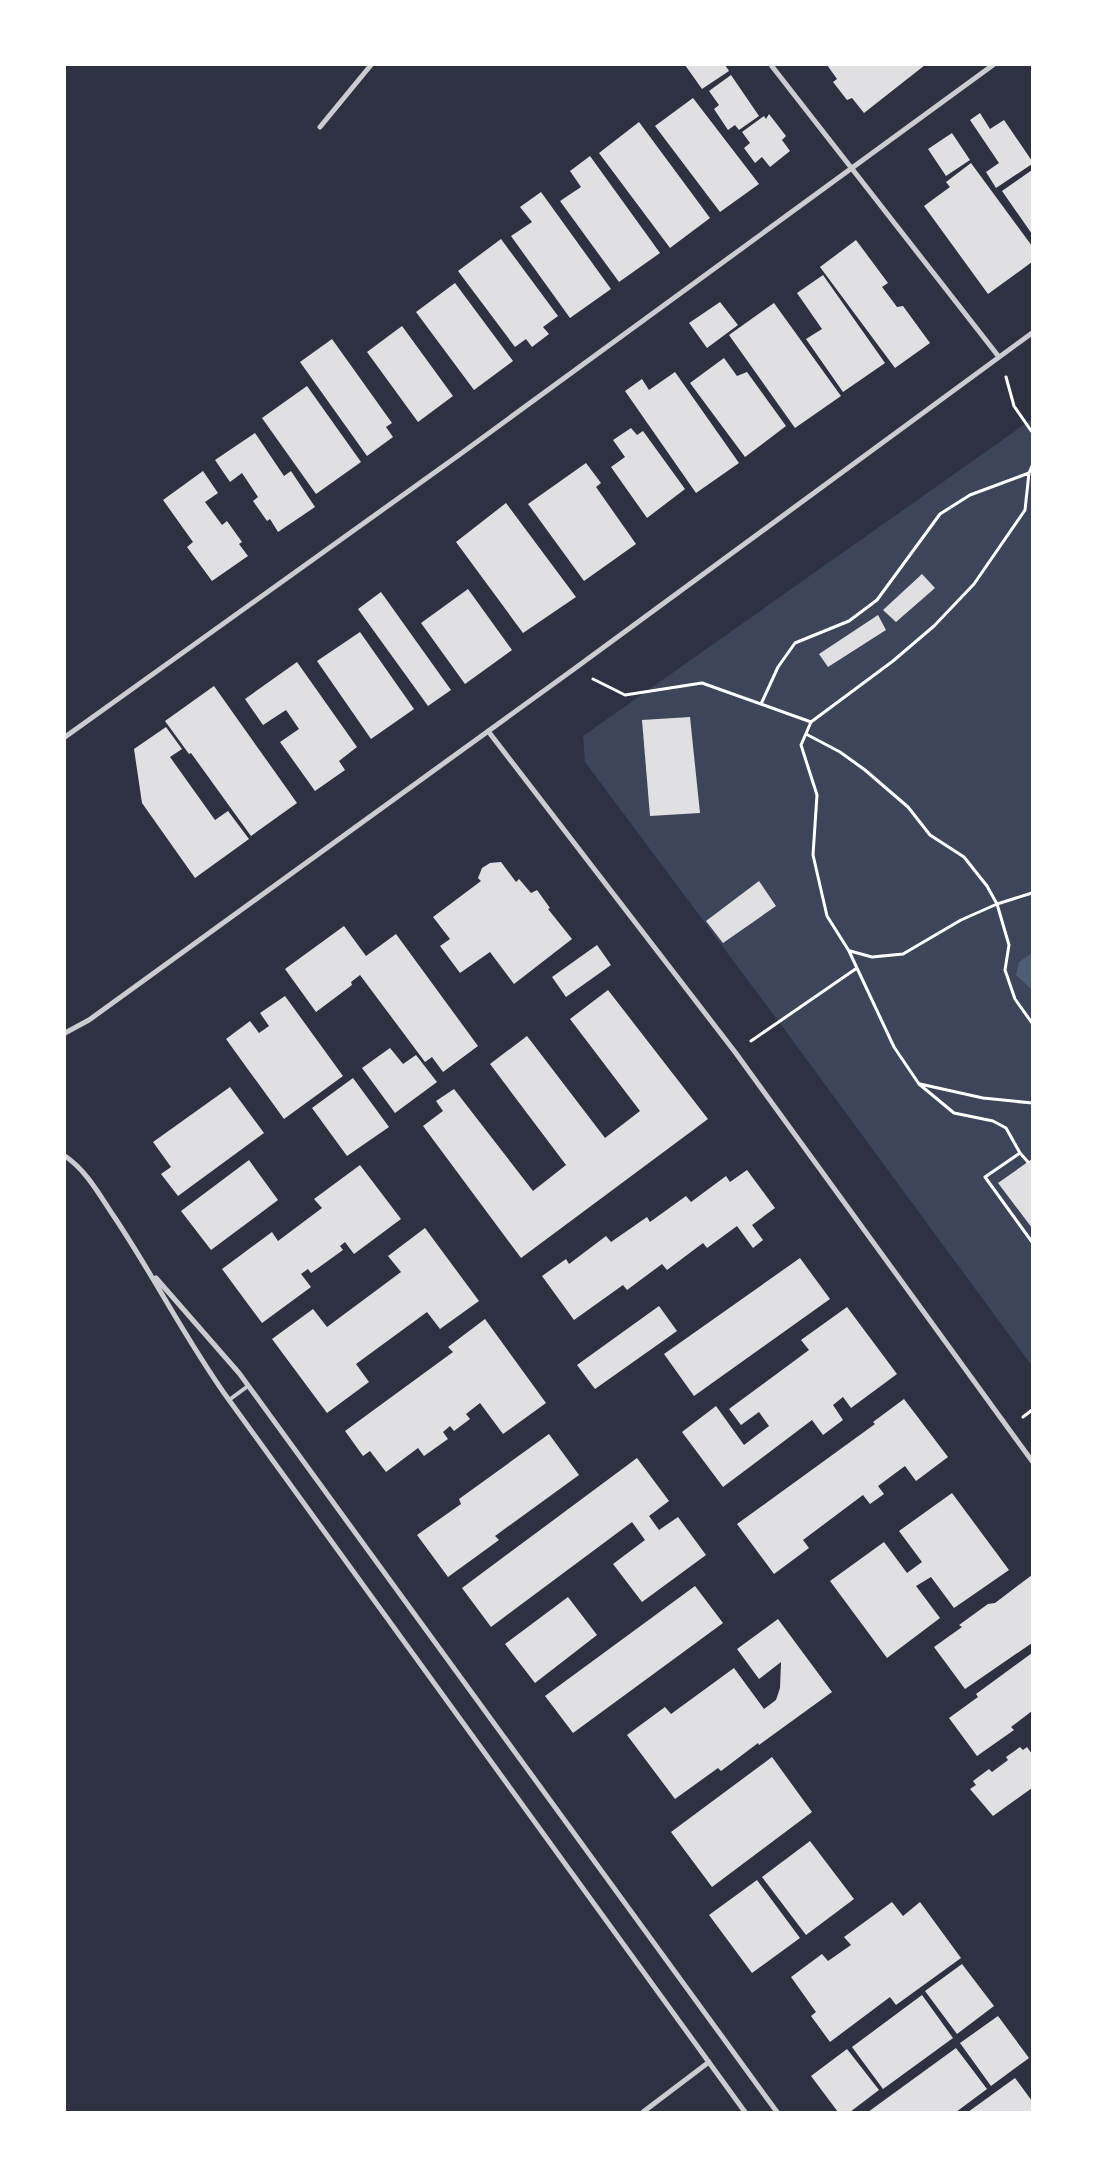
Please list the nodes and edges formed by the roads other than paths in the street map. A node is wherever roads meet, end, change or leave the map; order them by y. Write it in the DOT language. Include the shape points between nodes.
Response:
graph roads {
  1 [pos="370,65"];
  2 [pos="771,65"];
  3 [pos="993,65"];
  4 [pos="320,127"];
  5 [pos="850,169"];
  6 [pos="1032,333"];
  7 [pos="999,357"];
  8 [pos="488,731"];
  9 [pos="65,737"];
  10 [pos="65,1032"];
  11 [pos="65,1156"];
  12 [pos="149,1270"];
  13 [pos="248,1386"];
  14 [pos="229,1400"];
  15 [pos="1032,1461"];
  16 [pos="709,2062"];
  17 [pos="643,2112"];
  18 [pos="746,2112"];
  19 [pos="777,2112"];
  1 -- 4 [label="street"];
  2 -- 5 [label="street"];
  3 -- 5 [label="street"];
  5 -- 7 [label="street"];
  5 -- 9 [label="street" via="466,450"];
  6 -- 7 [label="street"];
  7 -- 8 [label="street"];
  8 -- 10 [label="street" via="90,1020"];
  8 -- 15 [label="street" via="735,1052"];
  11 -- 12 [label="street" via="78,1165"];
  12 -- 13 [label="street"];
  12 -- 14 [label="street"];
  13 -- 14 [label="lane"];
  13 -- 19 [label="street"];
  14 -- 16 [label="street"];
  16 -- 17 [label="street"];
  16 -- 18 [label="street"];
}
